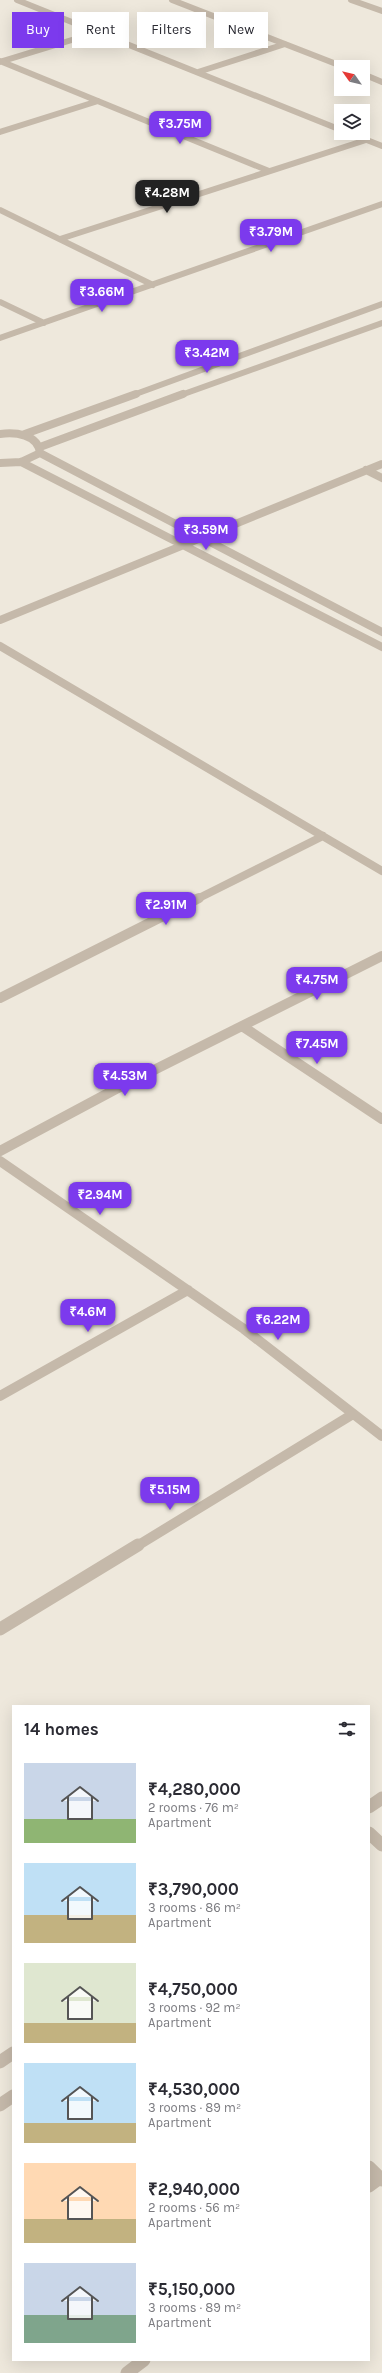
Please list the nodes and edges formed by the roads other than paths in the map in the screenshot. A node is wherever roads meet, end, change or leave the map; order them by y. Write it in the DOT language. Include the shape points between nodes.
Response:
graph roads {
  1 [pos="17,0"];
  2 [pos="172,0"];
  3 [pos="356,1"];
  4 [pos="382,11"];
  5 [pos="72,22"];
  6 [pos="72,40"];
  7 [pos="129,44"];
  8 [pos="284,44"];
  9 [pos="0,62"];
  10 [pos="334,63"];
  11 [pos="198,72"];
  12 [pos="370,77"];
  13 [pos="382,82"];
  14 [pos="98,101"];
  15 [pos="334,127"];
  16 [pos="0,132"];
  17 [pos="366,140"];
  18 [pos="382,146"];
  19 [pos="269,171"];
  20 [pos="382,204"];
  21 [pos="0,210"];
  22 [pos="60,239"];
  23 [pos="153,284"];
  24 [pos="0,302"];
  25 [pos="382,304"];
  26 [pos="44,323"];
  27 [pos="382,323"];
  28 [pos="0,338"];
  29 [pos="1,433"];
  30 [pos="22,436"];
  31 [pos="40,450"];
  32 [pos="21,462"];
  33 [pos="1,464"];
  34 [pos="382,464"];
  35 [pos="366,470"];
  36 [pos="382,478"];
  37 [pos="201,537"];
  38 [pos="183,545"];
  39 [pos="0,620"];
  40 [pos="382,632"];
  41 [pos="0,646"];
  42 [pos="382,647"];
  43 [pos="323,836"];
  44 [pos="382,871"];
  45 [pos="382,956"];
  46 [pos="0,998"];
  47 [pos="242,1026"];
  48 [pos="382,1120"];
  49 [pos="0,1151"];
  50 [pos="0,1161"];
  51 [pos="188,1290"];
  52 [pos="0,1396"];
  53 [pos="353,1414"];
  54 [pos="382,1436"];
  55 [pos="0,1630"];
  56 [pos="382,1798"];
  57 [pos="370,1806"];
  58 [pos="12,2054"];
  59 [pos="0,2062"];
  60 [pos="12,2097"];
  61 [pos="0,2105"];
  62 [pos="370,2169"];
  63 [pos="377,2181"];
  64 [pos="143,2361"];
  65 [pos="127,2373"];
  1 -- 5 [label="street"];
  2 -- 8 [label="street"];
  3 -- 4 [label="street"];
  6 -- 9 [label="street"];
  7 -- 11 [label="street"];
  8 -- 10 [label="street"];
  8 -- 11 [label="street"];
  9 -- 14 [label="street"];
  11 -- 15 [label="street"];
  12 -- 13 [label="street"];
  14 -- 16 [label="street"];
  14 -- 19 [label="street"];
  17 -- 18 [label="street"];
  17 -- 19 [label="street"];
  19 -- 22 [label="street"];
  20 -- 23 [label="street"];
  21 -- 22 [label="street"];
  22 -- 23 [label="street"];
  23 -- 26 [label="street"];
  24 -- 26 [label="street"];
  25 -- 30 [label="street"];
  26 -- 28 [label="street"];
  27 -- 31 [label="street" via="228,377"];
  29 -- 30 [label="street"];
  30 -- 31 [label="street" via="38,442"];
  31 -- 32 [label="street"];
  31 -- 37 [label="street"];
  32 -- 33 [label="street"];
  32 -- 38 [label="street"];
  34 -- 35 [label="street"];
  35 -- 36 [label="street"];
  35 -- 37 [label="street"];
  37 -- 38 [label="street"];
  37 -- 40 [label="street"];
  38 -- 39 [label="street"];
  38 -- 42 [label="street"];
  41 -- 43 [label="street"];
  43 -- 44 [label="street"];
  43 -- 46 [label="street"];
  45 -- 47 [label="street"];
  47 -- 48 [label="street"];
  47 -- 49 [label="street"];
  50 -- 51 [label="street"];
  51 -- 52 [label="street"];
  51 -- 53 [label="street" via="244,1329"];
  53 -- 54 [label="street"];
  53 -- 55 [label="street"];
  56 -- 57 [label="street"];
  58 -- 59 [label="street"];
  60 -- 61 [label="street"];
  62 -- 63 [label="street"];
  64 -- 65 [label="street"];
}
